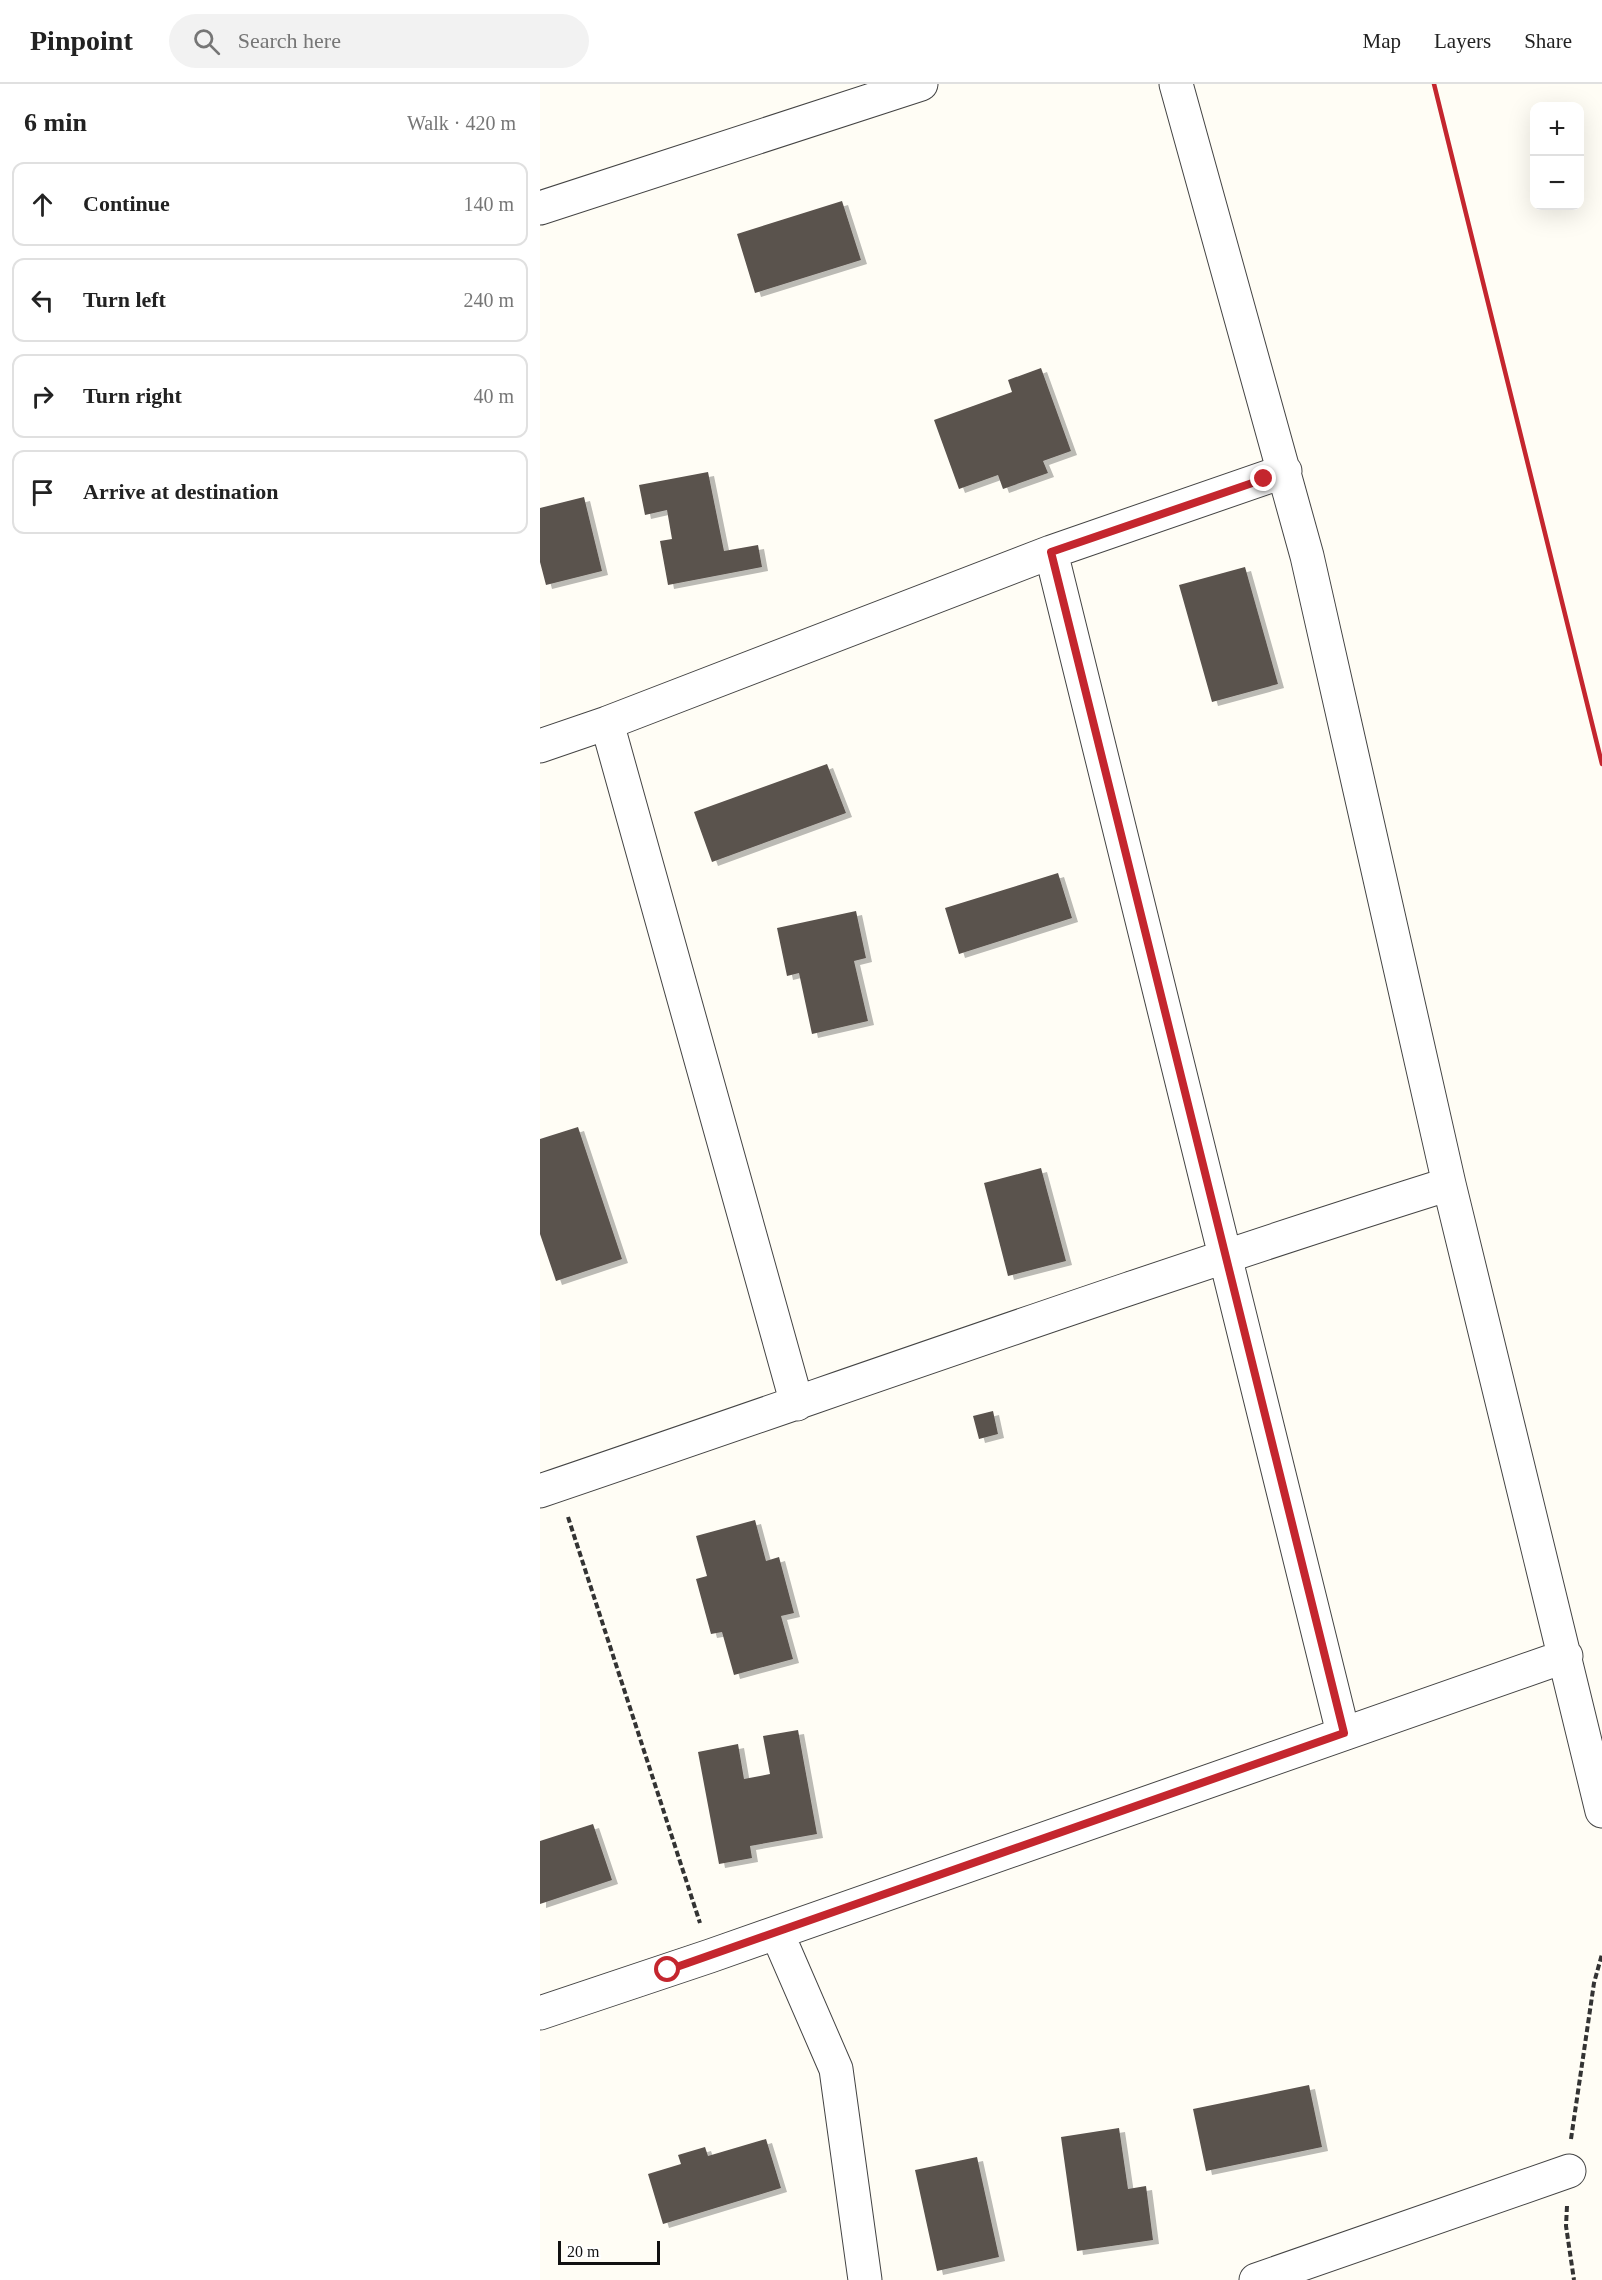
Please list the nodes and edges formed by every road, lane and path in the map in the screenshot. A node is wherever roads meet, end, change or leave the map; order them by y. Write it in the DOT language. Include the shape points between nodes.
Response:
graph roads {
  1 [pos="921,84"];
  2 [pos="1176,84"];
  3 [pos="540,208"];
  4 [pos="1285,471"];
  5 [pos="1051,552"];
  6 [pos="607,723"];
  7 [pos="540,746"];
  8 [pos="1449,1184"];
  9 [pos="1225,1254"];
  10 [pos="797,1404"];
  11 [pos="549,1488"];
  12 [pos="1566,1656"];
  13 [pos="1344,1733"];
  14 [pos="1602,1811"];
  15 [pos="777,1933"];
  16 [pos="1602,1954"];
  17 [pos="710,1956"];
  18 [pos="540,2013"];
  19 [pos="1569,2171"];
  20 [pos="866,2280"];
  21 [pos="1256,2280"];
  22 [pos="1574,2280"];
  1 -- 3 [label="street"];
  2 -- 4 [label="street"];
  4 -- 5 [label="street"];
  4 -- 8 [label="street"];
  5 -- 6 [label="street"];
  5 -- 9 [label="street"];
  6 -- 7 [label="street"];
  6 -- 10 [label="street"];
  8 -- 9 [label="street"];
  8 -- 12 [label="street"];
  9 -- 10 [label="street"];
  9 -- 13 [label="street"];
  10 -- 11 [label="street"];
  11 -- 17 [label="path"];
  12 -- 13 [label="street"];
  12 -- 14 [label="street"];
  13 -- 15 [label="street"];
  15 -- 17 [label="street"];
  15 -- 20 [label="street" via="836,2069"];
  16 -- 19 [label="path"];
  17 -- 18 [label="street"];
  19 -- 21 [label="street"];
  19 -- 22 [label="path" via="1566,2226"];
}
